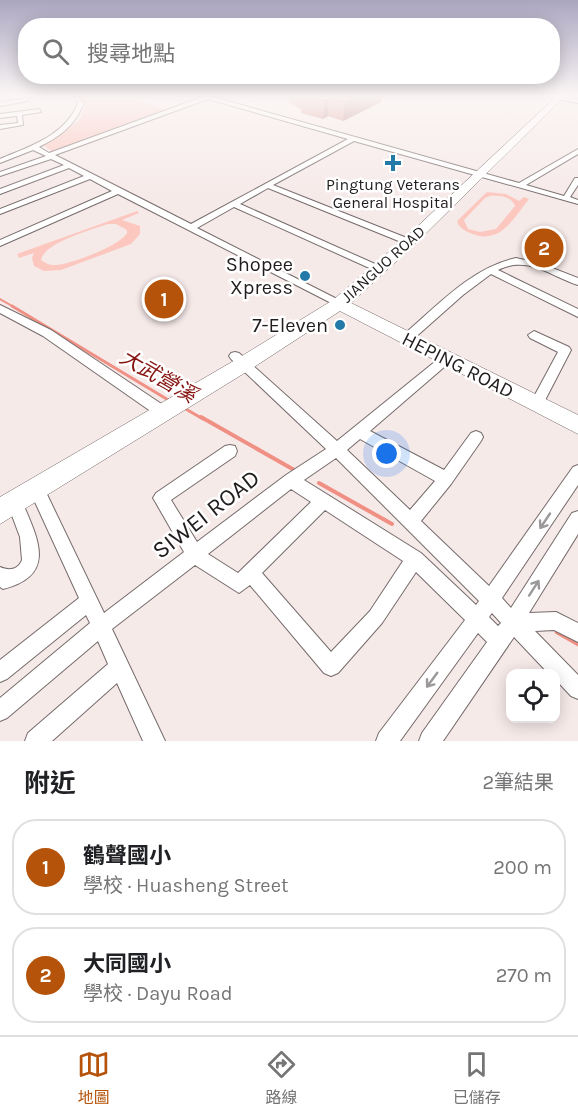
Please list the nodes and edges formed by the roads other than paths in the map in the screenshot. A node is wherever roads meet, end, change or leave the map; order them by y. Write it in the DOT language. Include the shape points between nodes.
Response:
graph roads {
  1 [pos="62,131"];
  2 [pos="120,131"];
  3 [pos="323,131"];
  4 [pos="522,131"];
  5 [pos="352,139"];
  6 [pos="33,147"];
  7 [pos="578,151"];
  8 [pos="50,156"];
  9 [pos="0,160"];
  10 [pos="71,165"];
  11 [pos="0,174"];
  12 [pos="479,174"];
  13 [pos="91,176"];
  14 [pos="578,182"];
  15 [pos="268,186"];
  16 [pos="519,186"];
  17 [pos="120,190"];
  18 [pos="0,192"];
  19 [pos="565,199"];
  20 [pos="578,202"];
  21 [pos="234,204"];
  22 [pos="0,212"];
  23 [pos="192,227"];
  24 [pos="409,242"];
  25 [pos="0,243"];
  26 [pos="379,269"];
  27 [pos="490,270"];
  28 [pos="578,282"];
  29 [pos="339,304"];
  30 [pos="0,309"];
  31 [pos="578,313"];
  32 [pos="534,334"];
  33 [pos="406,339"];
  34 [pos="446,359"];
  35 [pos="240,360"];
  36 [pos="536,404"];
  37 [pos="173,408"];
  38 [pos="578,425"];
  39 [pos="360,432"];
  40 [pos="476,437"];
  41 [pos="337,450"];
  42 [pos="230,451"];
  43 [pos="578,472"];
  44 [pos="298,476"];
  45 [pos="446,479"];
  46 [pos="37,489"];
  47 [pos="324,500"];
  48 [pos="8,507"];
  49 [pos="578,519"];
  50 [pos="410,522"];
  51 [pos="195,555"];
  52 [pos="415,559"];
  53 [pos="251,573"];
  54 [pos="0,576"];
  55 [pos="491,600"];
  56 [pos="89,601"];
  57 [pos="477,619"];
  58 [pos="512,623"];
  59 [pos="100,627"];
  60 [pos="578,633"];
  61 [pos="499,640"];
  62 [pos="119,668"];
  63 [pos="0,672"];
  64 [pos="578,689"];
  65 [pos="0,711"];
  66 [pos="36,741"];
  67 [pos="154,741"];
  68 [pos="387,741"];
  69 [pos="430,741"];
  1 -- 6 [label="street"];
  2 -- 8 [label="street"];
  3 -- 5 [label="street"];
  4 -- 12 [label="main road, JIANGUO ROAD"];
  5 -- 12 [label="street"];
  5 -- 15 [label="street"];
  6 -- 8 [label="street"];
  6 -- 9 [label="street"];
  7 -- 16 [label="street"];
  8 -- 10 [label="street"];
  8 -- 11 [label="street"];
  10 -- 13 [label="street"];
  10 -- 18 [label="street"];
  12 -- 16 [label="street"];
  12 -- 24 [label="main road, JIANGUO ROAD"];
  13 -- 17 [label="street"];
  13 -- 22 [label="street"];
  14 -- 19 [label="street"];
  15 -- 21 [label="street"];
  15 -- 24 [label="street"];
  16 -- 19 [label="street"];
  17 -- 23 [label="street"];
  17 -- 25 [label="street"];
  19 -- 20 [label="street"];
  21 -- 23 [label="street"];
  21 -- 26 [label="street"];
  23 -- 29 [label="street"];
  24 -- 26 [label="main road, JIANGUO ROAD"];
  26 -- 29 [label="main road, JIANGUO ROAD"];
  27 -- 28 [label="street" via="517,261"];
  27 -- 31 [label="street"];
  27 -- 33 [label="street"];
  29 -- 33 [label="main road, HEPING ROAD"];
  29 -- 35 [label="main road, JIANGUO ROAD"];
  30 -- 37 [label="street"];
  32 -- 36 [label="street" via="565,350"];
  33 -- 34 [label="main road, HEPING ROAD"];
  34 -- 36 [label="main road, HEPING ROAD"];
  34 -- 39 [label="street, SIWEI ROAD"];
  35 -- 37 [label="main road, JIANGUO ROAD"];
  35 -- 41 [label="street"];
  36 -- 38 [label="main road, HEPING ROAD"];
  37 -- 46 [label="main road, JIANGUO ROAD"];
  39 -- 41 [label="street, SIWEI ROAD"];
  39 -- 45 [label="street"];
  40 -- 45 [label="street"];
  41 -- 44 [label="street, SIWEI ROAD"];
  41 -- 50 [label="street"];
  42 -- 51 [label="street" via="161,498"];
  43 -- 55 [label="street, one-way"];
  44 -- 47 [label="street"];
  44 -- 51 [label="street, SIWEI ROAD"];
  45 -- 50 [label="street"];
  46 -- 48 [label="main road, JIANGUO ROAD"];
  46 -- 56 [label="street"];
  47 -- 52 [label="street"];
  47 -- 53 [label="street"];
  48 -- 54 [label="street" via="33,554 25,572 11,579 3,580"];
  58 -- 49 [label="street, one-way"];
  50 -- 55 [label="street"];
  51 -- 53 [label="street" via="239,584"];
  51 -- 59 [label="street, SIWEI ROAD"];
  52 -- 53 [label="street" via="376,617 331,666"];
  52 -- 57 [label="street"];
  55 -- 57 [label="street"];
  55 -- 58 [label="street"];
  56 -- 59 [label="street"];
  56 -- 63 [label="street"];
  57 -- 61 [label="street"];
  57 -- 68 [label="street, one-way"];
  58 -- 60 [label="street" via="556,621"];
  58 -- 61 [label="street"];
  58 -- 64 [label="street"];
  59 -- 62 [label="street"];
  59 -- 65 [label="street, SIWEI ROAD"];
  61 -- 69 [label="street"];
  62 -- 66 [label="street"];
  62 -- 67 [label="street"];
}
